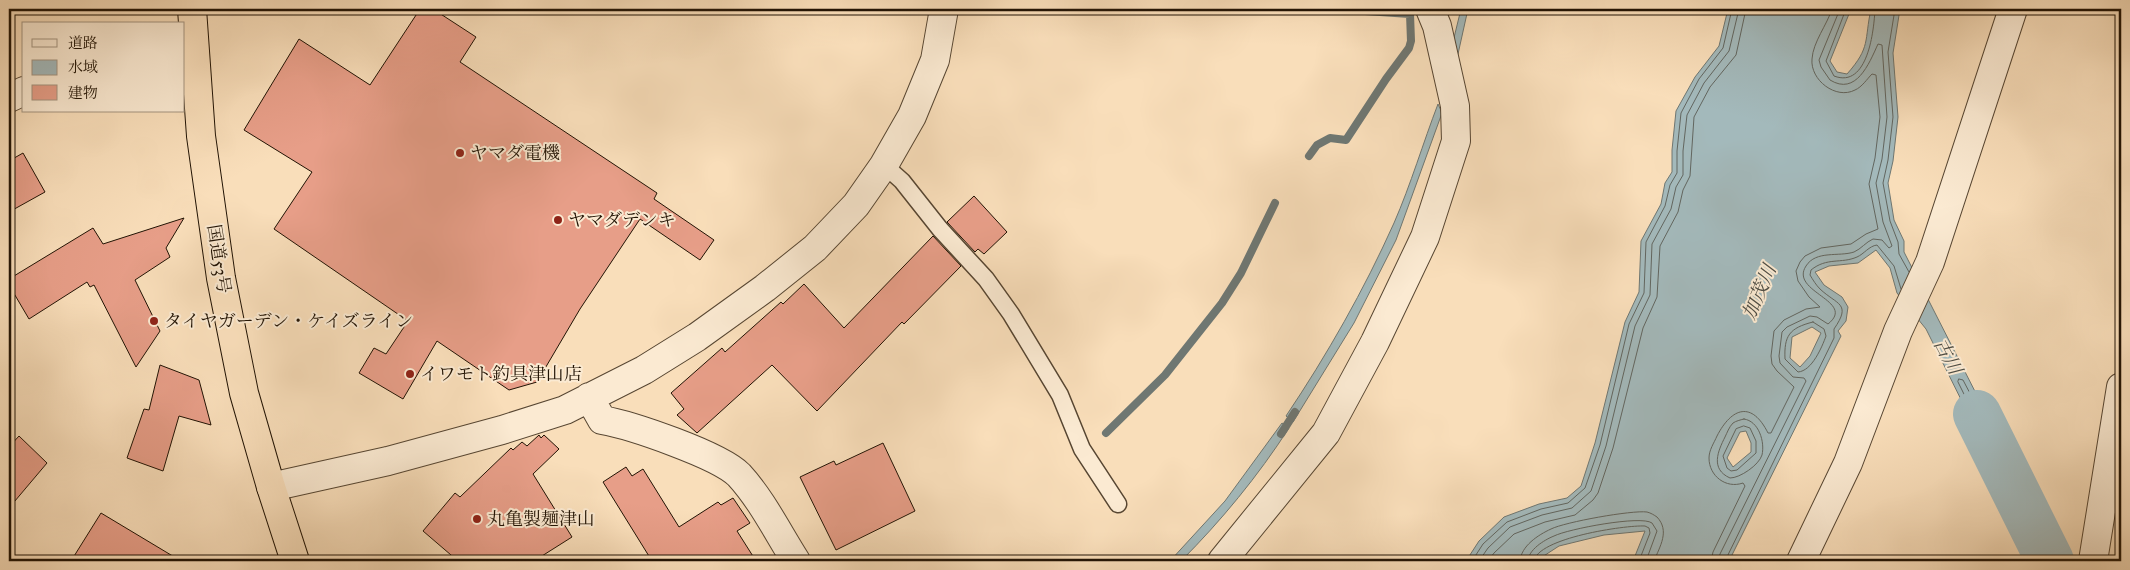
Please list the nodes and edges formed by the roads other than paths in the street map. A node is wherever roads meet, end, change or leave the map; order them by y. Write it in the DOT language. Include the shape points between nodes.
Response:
graph roads {
  1 [pos="944,9"];
  2 [pos="1430,9"];
  3 [pos="2013,9"];
  4 [pos="189,19"];
  5 [pos="22,92"];
  6 [pos="9,98"];
  7 [pos="884,165"];
  8 [pos="2121,387"];
  9 [pos="589,397"];
  10 [pos="271,487"];
  11 [pos="1118,504"];
  12 [pos="296,561"];
  13 [pos="796,561"];
  14 [pos="1222,561"];
  15 [pos="1802,561"];
  16 [pos="2093,561"];
  1 -- 7 [label="street" via="935,60 912,116"];
  2 -- 14 [label="street" via="1456,106 1456,141 1425,237 1375,342 1326,433"];
  3 -- 15 [label="street" via="1930,262 1898,332 1848,463"];
  4 -- 10 [label="highway, 国道53号" via="220,278 244,393"];
  5 -- 6 [label="street"];
  7 -- 9 [label="street" via="856,205 815,248 765,288 644,370"];
  7 -- 11 [label="lane" via="902,181 986,279 1011,314 1060,395 1082,449"];
  8 -- 16 [label="street"];
  9 -- 10 [label="street" via="565,410 502,430 388,461"];
  9 -- 13 [label="street" via="602,420 623,424 722,462 738,474"];
  10 -- 12 [label="highway, 国道53号"];
}
